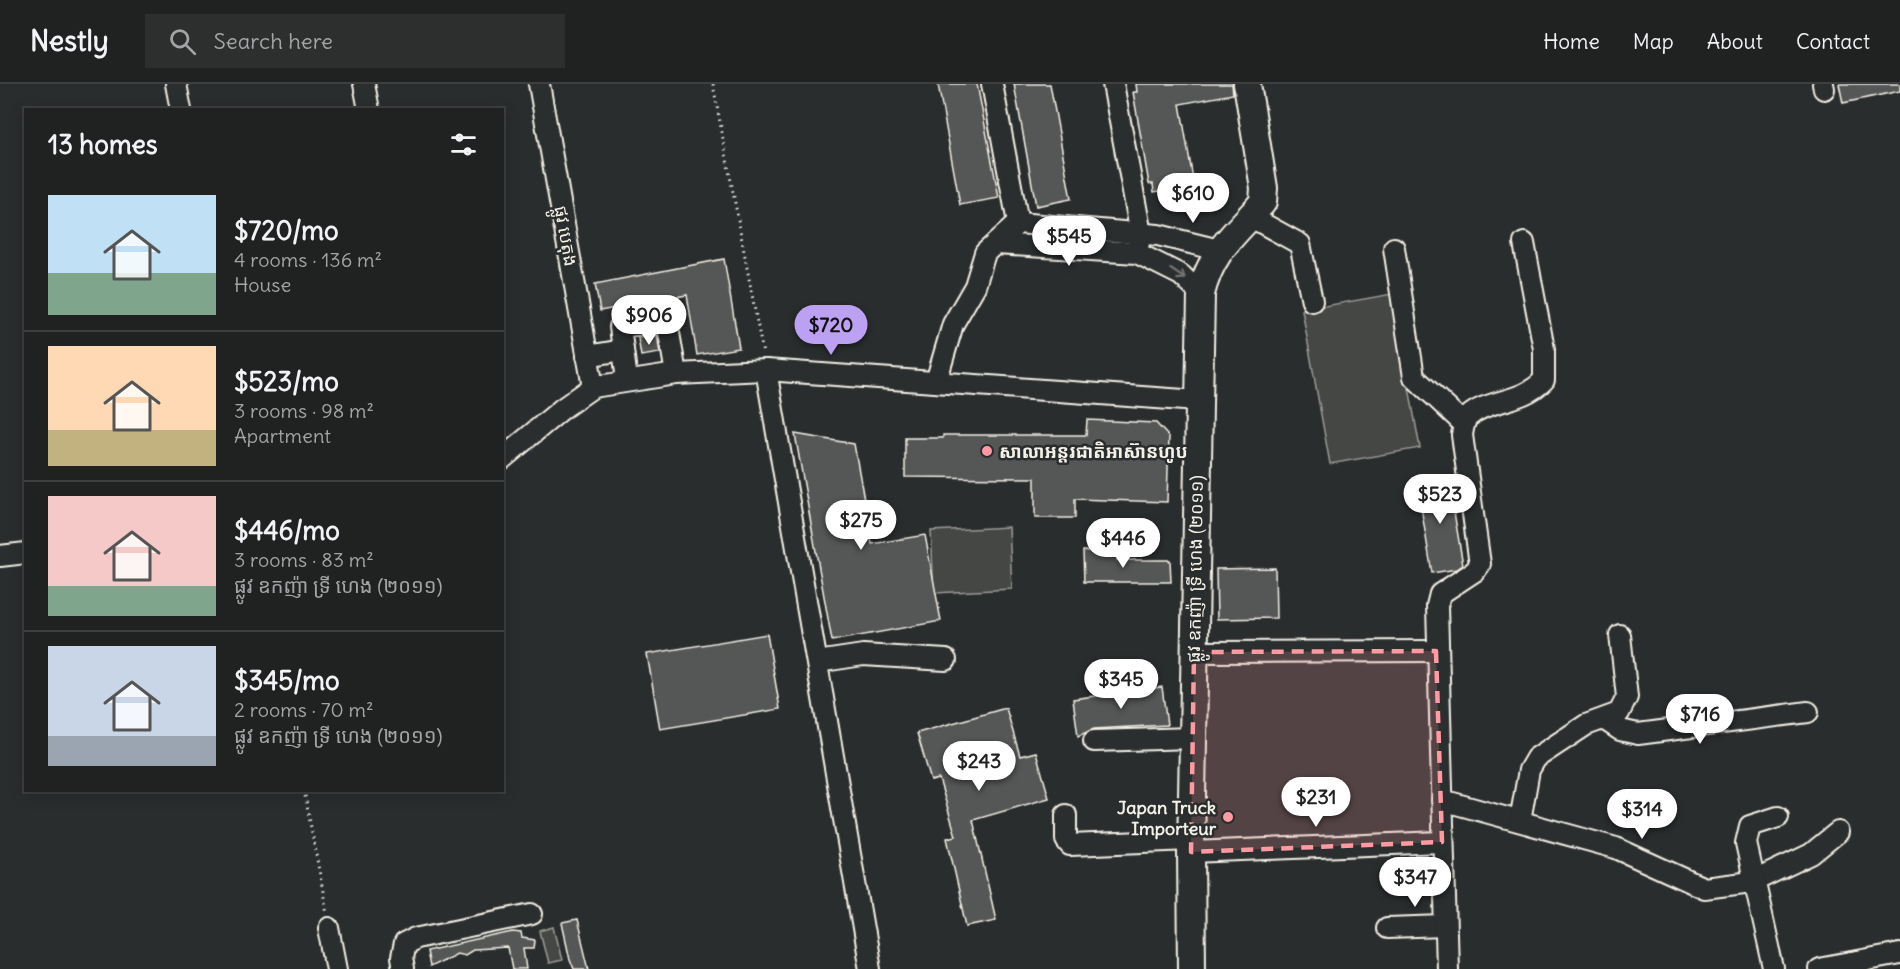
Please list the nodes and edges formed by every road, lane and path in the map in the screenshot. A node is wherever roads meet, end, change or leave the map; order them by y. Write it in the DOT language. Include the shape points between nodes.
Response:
graph roads {
  1 [pos="176,84"];
  2 [pos="364,84"];
  3 [pos="539,84"];
  4 [pos="713,84"];
  5 [pos="992,84"];
  6 [pos="1113,84"];
  7 [pos="1247,84"];
  8 [pos="181,108"];
  9 [pos="369,108"];
  10 [pos="1251,216"];
  11 [pos="1018,223"];
  12 [pos="1139,243"];
  13 [pos="1524,243"];
  14 [pos="996,244"];
  15 [pos="1394,248"];
  16 [pos="1219,250"];
  17 [pos="1201,294"];
  18 [pos="1312,301"];
  19 [pos="623,350"];
  20 [pos="587,356"];
  21 [pos="766,370"];
  22 [pos="676,374"];
  23 [pos="627,380"];
  24 [pos="936,382"];
  25 [pos="593,387"];
  26 [pos="1198,401"];
  27 [pos="1464,424"];
  28 [pos="504,457"];
  29 [pos="24,553"];
  30 [pos="0,556"];
  31 [pos="1620,635"];
  32 [pos="1436,651"];
  33 [pos="1194,652"];
  34 [pos="946,660"];
  35 [pos="817,662"];
  36 [pos="1808,712"];
  37 [pos="1605,720"];
  38 [pos="1193,738"];
  39 [pos="1094,741"];
  40 [pos="304,792"];
  41 [pos="1443,800"];
  42 [pos="1066,815"];
  43 [pos="1778,817"];
  44 [pos="1520,821"];
  45 [pos="1838,832"];
  46 [pos="1442,842"];
  47 [pos="1191,846"];
  48 [pos="1752,882"];
  49 [pos="532,914"];
  50 [pos="1445,926"];
  51 [pos="329,928"];
  52 [pos="1387,928"];
  53 [pos="1900,954"];
  54 [pos="337,969"];
  55 [pos="404,969"];
  56 [pos="870,969"];
  57 [pos="1192,969"];
  58 [pos="1446,969"];
  59 [pos="1774,969"];
  60 [pos="1819,969"];
  1 -- 8 [label="street"];
  2 -- 9 [label="street"];
  3 -- 20 [label="street, ផ្លូវ បេតុង"];
  4 -- 21 [label="path"];
  5 -- 11 [label="street"];
  6 -- 12 [label="street"];
  7 -- 10 [label="main road, ផ្លូវ ឧកញ៉ា ទ្រី ហេង (២០១១)" via="1264,188 1263,202"];
  10 -- 16 [label="main road, ផ្លូវ ឧកញ៉ា ទ្រី ហេង (២០១១)"];
  10 -- 18 [label="street" via="1300,244"];
  11 -- 12 [label="street"];
  11 -- 14 [label="street"];
  12 -- 14 [label="street"];
  12 -- 16 [label="street" via="1158,235"];
  12 -- 17 [label="street, one-way"];
  13 -- 27 [label="street" via="1544,349 1544,380 1521,397 1482,409"];
  14 -- 24 [label="street" via="985,253 975,286 953,324"];
  15 -- 27 [label="street" via="1414,377"];
  16 -- 17 [label="main road, ផ្លូវ ឧកញ៉ា ទ្រី ហេង (២០១១)" via="1207,270"];
  17 -- 26 [label="main road, ផ្លូវ ឧកញ៉ា ទ្រី ហេង (២០១១)"];
  19 -- 20 [label="street"];
  19 -- 22 [label="street" via="620,327 667,321"];
  19 -- 23 [label="street"];
  20 -- 25 [label="street, ផ្លូវ បេតុង"];
  21 -- 22 [label="street"];
  21 -- 24 [label="street"];
  21 -- 35 [label="street"];
  22 -- 23 [label="street"];
  23 -- 25 [label="street"];
  24 -- 26 [label="street"];
  25 -- 28 [label="street"];
  26 -- 33 [label="main road, ផ្លូវ ឧកញ៉ា ទ្រី ហេង (២០១១)"];
  27 -- 32 [label="street" via="1462,435 1480,564 1440,594"];
  29 -- 30 [label="street"];
  31 -- 37 [label="street" via="1627,697 1619,713"];
  32 -- 33 [label="street"];
  32 -- 41 [label="street"];
  33 -- 38 [label="main road, ផ្លូវ ឧកញ៉ា ទ្រី ហេង (២០១១)"];
  34 -- 35 [label="street" via="863,656"];
  35 -- 56 [label="street"];
  36 -- 37 [label="street" via="1638,734 1620,730"];
  37 -- 44 [label="street" via="1586,725 1536,758 1529,770"];
  38 -- 39 [label="street"];
  38 -- 47 [label="main road, ផ្លូវ ឧកញ៉ា ទ្រី ហេង (២០១១)"];
  40 -- 51 [label="path"];
  41 -- 44 [label="street"];
  41 -- 46 [label="street"];
  42 -- 47 [label="street" via="1066,840 1070,844"];
  43 -- 48 [label="street" via="1750,826 1746,843"];
  44 -- 48 [label="street" via="1616,848 1704,888"];
  45 -- 48 [label="street" via="1811,854"];
  46 -- 47 [label="street"];
  46 -- 50 [label="street"];
  47 -- 57 [label="main road, ផ្លូវ ឧកញ៉ា ទ្រី ហេង (២០១១)"];
  48 -- 59 [label="street"];
  49 -- 55 [label="street" via="416,938 404,944"];
  50 -- 52 [label="street"];
  50 -- 58 [label="street"];
  51 -- 54 [label="street"];
  53 -- 60 [label="street"];
}
